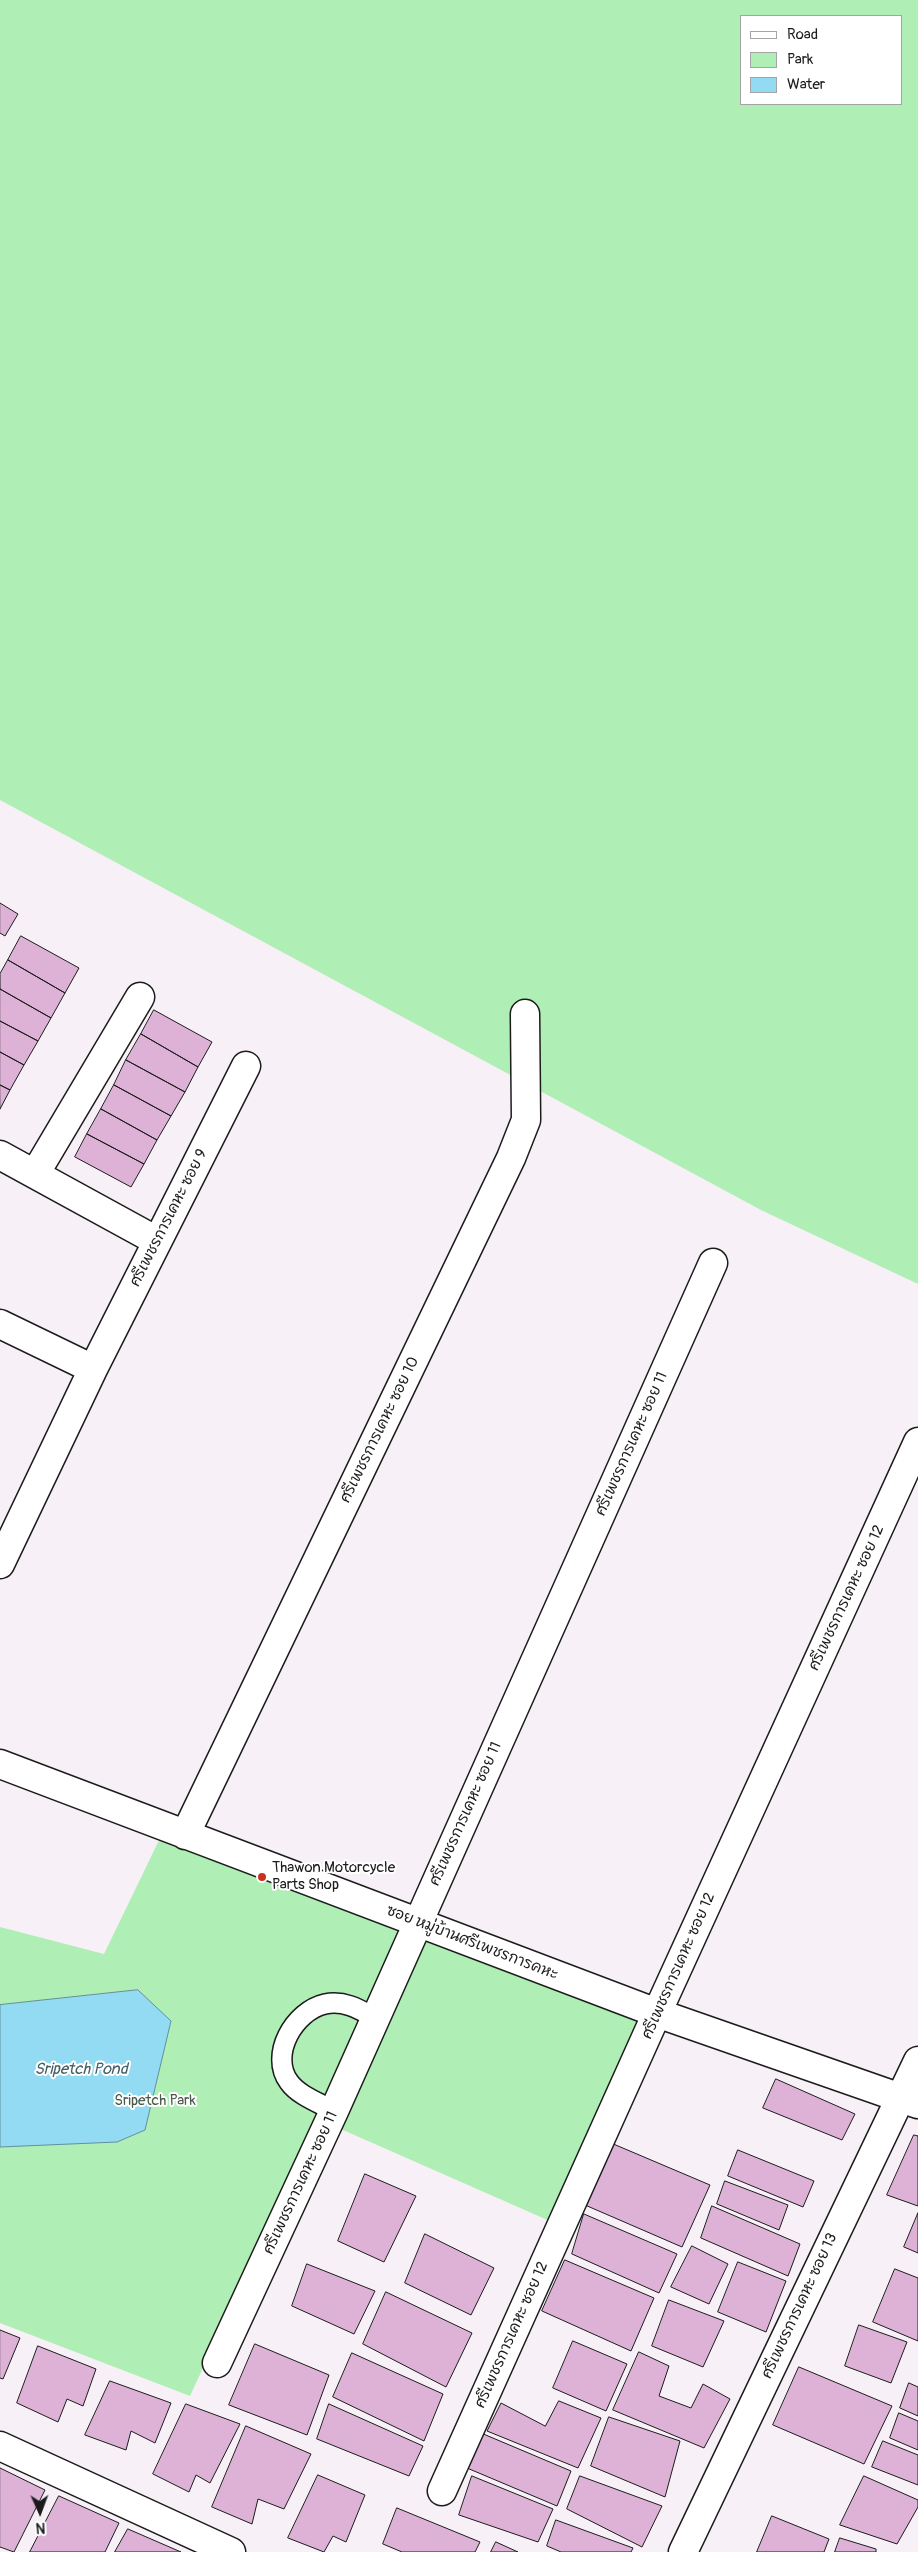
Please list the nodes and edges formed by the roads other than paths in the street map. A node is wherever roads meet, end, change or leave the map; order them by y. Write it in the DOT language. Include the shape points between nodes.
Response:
graph roads {
  1 [pos="140,997"];
  2 [pos="525,1014"];
  3 [pos="246,1066"];
  4 [pos="0,1155"];
  5 [pos="35,1174"];
  6 [pos="157,1241"];
  7 [pos="713,1263"];
  8 [pos="0,1324"];
  9 [pos="93,1370"];
  10 [pos="918,1442"];
  11 [pos="0,1564"];
  12 [pos="0,1764"];
  13 [pos="185,1835"];
  14 [pos="418,1922"];
  15 [pos="657,2013"];
  16 [pos="376,2018"];
  17 [pos="918,2061"];
  18 [pos="909,2101"];
  19 [pos="334,2111"];
  20 [pos="217,2363"];
  21 [pos="0,2446"];
  22 [pos="442,2491"];
  23 [pos="231,2552"];
  24 [pos="683,2552"];
  1 -- 5 [label="street"];
  2 -- 13 [label="street, ศรีเพชรการเคหะ ซอย 10" via="526,1120 511,1158"];
  3 -- 6 [label="street, ศรีเพชรการเคหะ ซอย 9"];
  4 -- 5 [label="street"];
  5 -- 6 [label="street"];
  6 -- 9 [label="street, ศรีเพชรการเคหะ ซอย 9"];
  7 -- 14 [label="street, ศรีเพชรการเคหะ ซอย 11"];
  8 -- 9 [label="street"];
  9 -- 11 [label="street"];
  10 -- 15 [label="street, ศรีเพชรการเคหะ ซอย 12"];
  12 -- 13 [label="street, ซอย หมู่บ้านศรีเพชรการคหะ"];
  13 -- 14 [label="street, ซอย หมู่บ้านศรีเพชรการคหะ"];
  14 -- 15 [label="street, ซอย หมู่บ้านศรีเพชรการคหะ"];
  14 -- 16 [label="street, ศรีเพชรการเคหะ ซอย 11"];
  15 -- 18 [label="street, ซอย หมู่บ้านศรีเพชรการคหะ"];
  15 -- 22 [label="street, ศรีเพชรการเคหะ ซอย 12"];
  16 -- 19 [label="street, ศรีเพชรการเคหะ ซอย 11"];
  16 -- 19 [label="lane" via="347,2003 324,2004 306,2013 288,2033 281,2068 290,2084"];
  17 -- 18 [label="street, ศรีเพชรการเคหะ ซอย 13"];
  18 -- 24 [label="street, ศรีเพชรการเคหะ ซอย 13"];
  19 -- 20 [label="street, ศรีเพชรการเคหะ ซอย 11"];
  21 -- 23 [label="street"];
}
